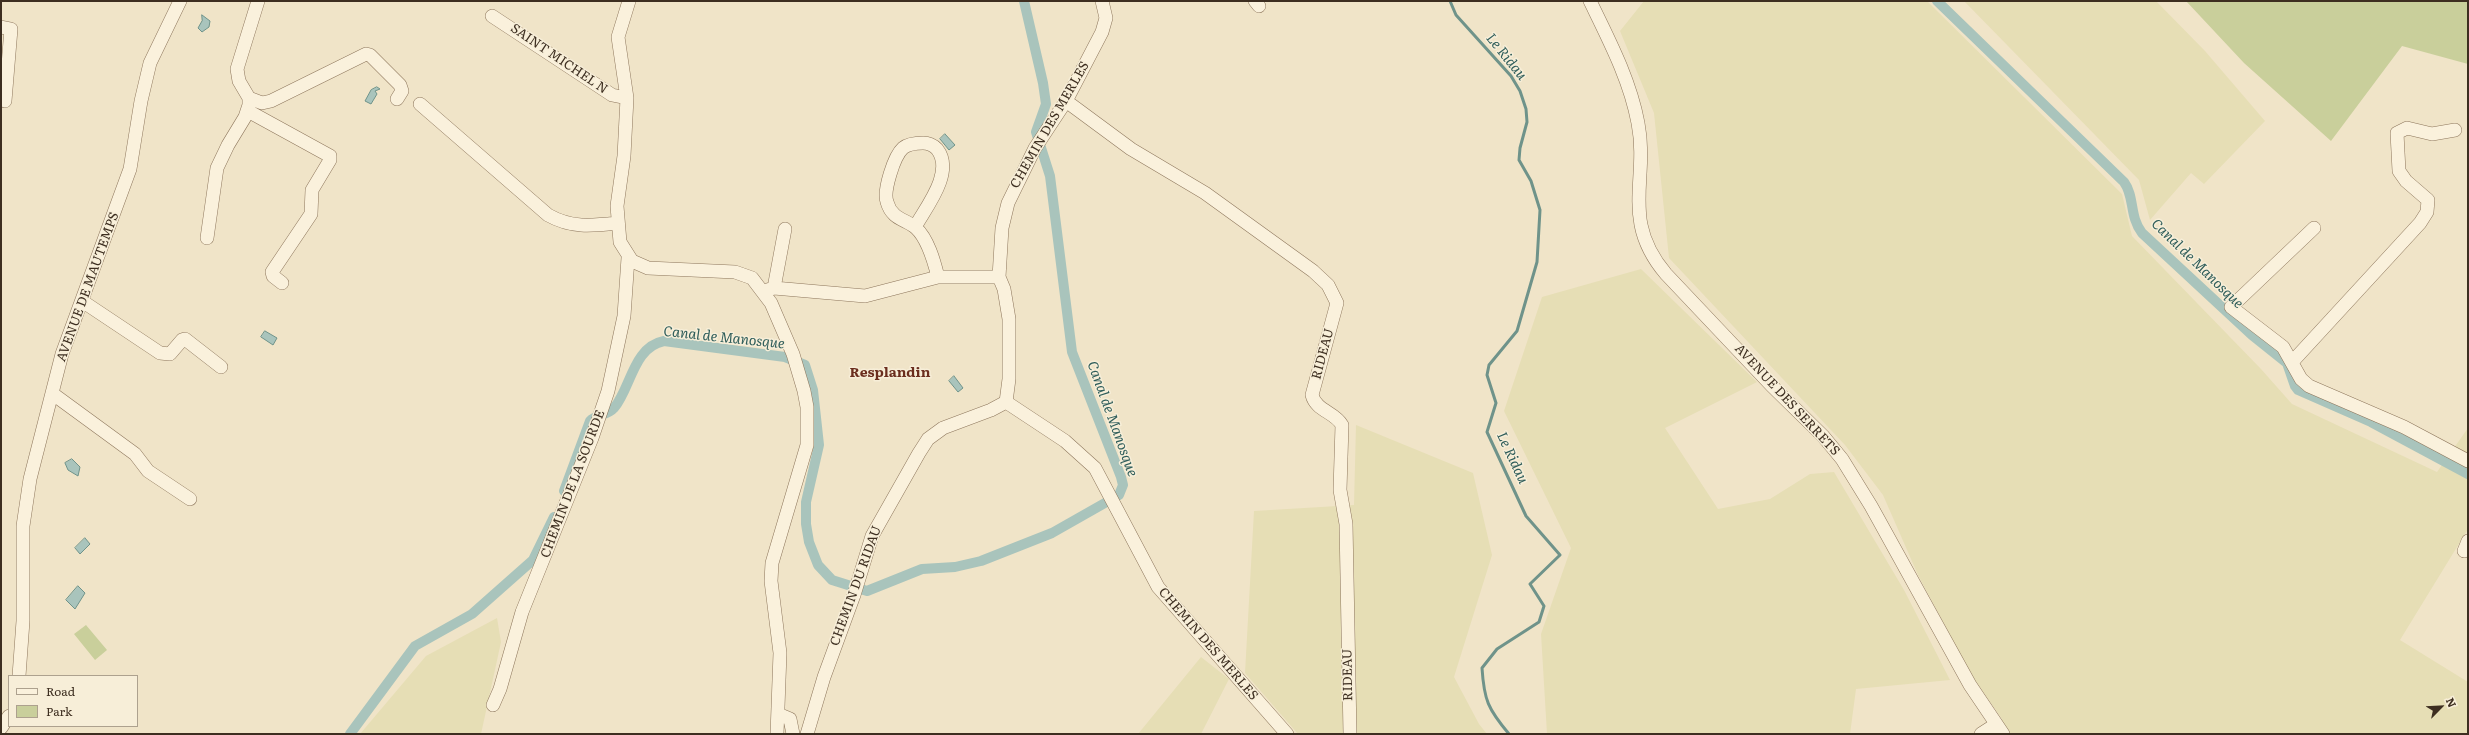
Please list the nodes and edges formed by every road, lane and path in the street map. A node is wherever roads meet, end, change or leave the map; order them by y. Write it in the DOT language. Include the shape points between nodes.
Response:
graph roads {
  1 [pos="180,1"];
  2 [pos="258,1"];
  3 [pos="629,1"];
  4 [pos="1102,1"];
  5 [pos="1590,1"];
  6 [pos="492,16"];
  7 [pos="1,27"];
  8 [pos="543,41"];
  9 [pos="623,81"];
  10 [pos="627,98"];
  11 [pos="397,99"];
  12 [pos="5,101"];
  13 [pos="1066,101"];
  14 [pos="420,104"];
  15 [pos="249,105"];
  16 [pos="2454,130"];
  17 [pos="617,223"];
  18 [pos="915,227"];
  19 [pos="2314,228"];
  20 [pos="785,229"];
  21 [pos="206,238"];
  22 [pos="628,258"];
  23 [pos="938,277"];
  24 [pos="999,277"];
  25 [pos="282,283"];
  26 [pos="769,290"];
  27 [pos="82,301"];
  28 [pos="2293,362"];
  29 [pos="221,367"];
  30 [pos="53,394"];
  31 [pos="1006,402"];
  32 [pos="2468,461"];
  33 [pos="190,499"];
  34 [pos="19,675"];
  35 [pos="493,705"];
  36 [pos="778,714"];
  37 [pos="8,718"];
  38 [pos="1,728"];
  39 [pos="1999,730"];
  40 [pos="777,734"];
  41 [pos="793,734"];
  42 [pos="807,734"];
  43 [pos="1287,734"];
  44 [pos="1350,734"];
  45 [pos="1981,734"];
  1 -- 27 [label="street, AVENUE DE MAUTEMPS" via="150,63 130,169"];
  2 -- 15 [label="street" via="237,69"];
  3 -- 9 [label="street" via="618,37"];
  4 -- 13 [label="street, CHEMIN DES MERLES" via="1106,12 1105,25"];
  5 -- 39 [label="street, AVENUE DES SERRETS" via="1624,74 1638,123 1640,142 1637,200 1646,244 1660,267 1823,436 1842,459 1871,506 1970,685"];
  6 -- 10 [label="street, SAINT MICHEL N" via="612,95"];
  7 -- 12 [label="street" via="12,29"];
  8 -- 9 [label="street" via="604,81"];
  9 -- 10 [label="street"];
  10 -- 17 [label="street"];
  11 -- 15 [label="street" via="402,91 400,85 366,54 271,101"];
  13 -- 24 [label="street, CHEMIN DES MERLES" via="1039,143 1008,203 1002,228"];
  13 -- 44 [label="street, RIDEAU" via="1131,149 1205,193 1287,252 1320,276 1336,297 1336,310 1312,395 1315,403 1338,419 1342,426 1340,490 1346,524"];
  14 -- 17 [label="street" via="548,215 563,222 583,226"];
  15 -- 21 [label="street" via="220,159"];
  15 -- 25 [label="street" via="330,156 311,194 311,214 272,272"];
  16 -- 28 [label="street" via="2432,134 2407,128 2397,133 2399,171 2406,181 2428,200 2425,216 2382,267"];
  17 -- 22 [label="street" via="620,242"];
  18 -- 18 [label="street" via="903,222 891,211 886,201 886,191 899,152 911,144 928,144 934,146 939,153 942,176"];
  18 -- 23 [label="street" via="932,256"];
  19 -- 28 [label="street" via="2232,307 2283,346"];
  20 -- 26 [label="street"];
  22 -- 26 [label="street" via="648,268 739,273 752,278"];
  22 -- 35 [label="street, CHEMIN DE LA SOURDE" via="621,333 601,411 522,612"];
  23 -- 24 [label="street"];
  23 -- 26 [label="street" via="864,296"];
  24 -- 31 [label="street, CHEMIN DES MERLES" via="1004,289 1010,326"];
  26 -- 36 [label="street" via="795,360 807,408 807,445 772,563 771,581 780,653"];
  27 -- 29 [label="street" via="160,353 170,354 185,339"];
  27 -- 30 [label="street, AVENUE DE MAUTEMPS" via="62,354"];
  28 -- 32 [label="street" via="2296,377 2309,386 2404,427"];
  30 -- 33 [label="street" via="130,449 148,471"];
  30 -- 34 [label="street, AVENUE DE MAUTEMPS" via="27,495 23,526 23,621"];
  31 -- 42 [label="street, CHEMIN DU RIDAU" via="943,428 928,439 878,523 824,677"];
  31 -- 43 [label="street, CHEMIN DES MERLES" via="1065,441 1098,471 1161,591"];
  36 -- 40 [label="street"];
  36 -- 41 [label="street" via="790,719"];
  37 -- 38 [label="street"];
  39 -- 45 [label="street"];
}
